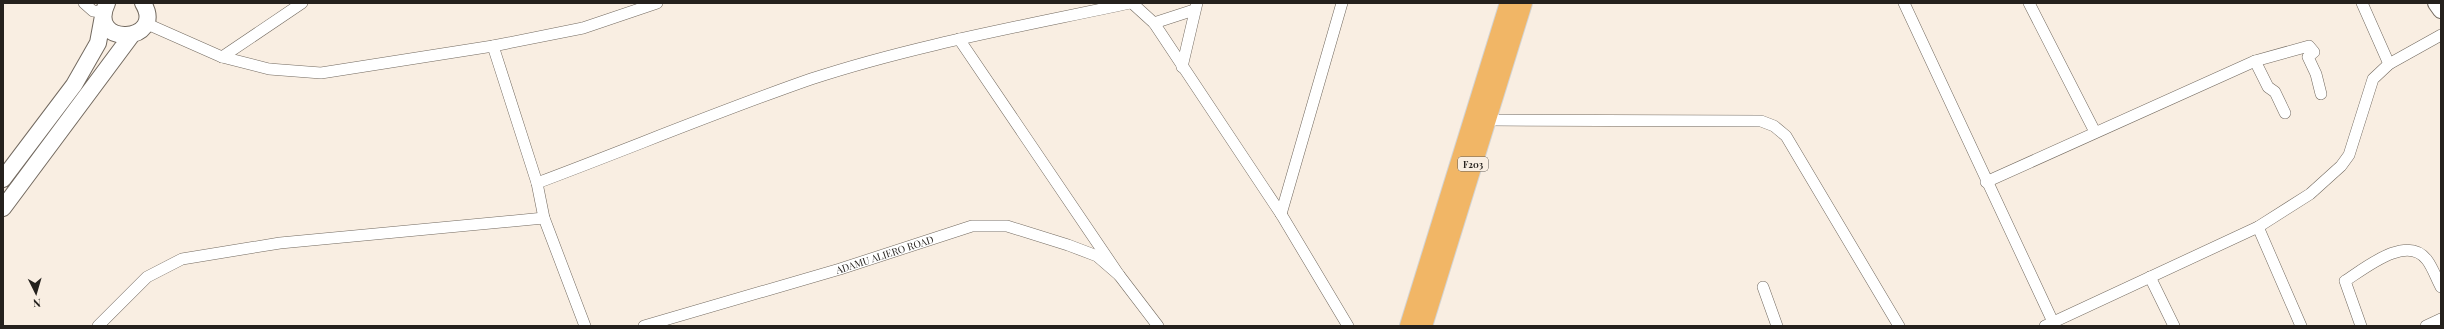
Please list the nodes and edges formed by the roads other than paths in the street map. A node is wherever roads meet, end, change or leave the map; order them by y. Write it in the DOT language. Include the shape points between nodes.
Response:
graph roads {
  1 [pos="84,3"];
  2 [pos="302,3"];
  3 [pos="657,3"];
  4 [pos="1131,3"];
  5 [pos="1342,3"];
  6 [pos="1508,3"];
  7 [pos="1523,3"];
  8 [pos="1904,3"];
  9 [pos="2029,3"];
  10 [pos="2362,3"];
  11 [pos="2436,3"];
  12 [pos="146,4"];
  13 [pos="1196,6"];
  14 [pos="104,10"];
  15 [pos="2441,10"];
  16 [pos="145,23"];
  17 [pos="1154,23"];
  18 [pos="2441,35"];
  19 [pos="131,36"];
  20 [pos="959,39"];
  21 [pos="493,46"];
  22 [pos="222,57"];
  23 [pos="2255,61"];
  24 [pos="2389,64"];
  25 [pos="1182,67"];
  26 [pos="2321,94"];
  27 [pos="2285,112"];
  28 [pos="1487,120"];
  29 [pos="2095,132"];
  30 [pos="3,179"];
  31 [pos="1986,182"];
  32 [pos="537,184"];
  33 [pos="3,208"];
  34 [pos="1281,214"];
  35 [pos="544,218"];
  36 [pos="2258,227"];
  37 [pos="1119,275"];
  38 [pos="2150,277"];
  39 [pos="1763,287"];
  40 [pos="2441,287"];
  41 [pos="2441,319"];
  42 [pos="2049,324"];
  43 [pos="98,326"];
  44 [pos="585,326"];
  45 [pos="644,326"];
  46 [pos="1158,326"];
  47 [pos="1348,326"];
  48 [pos="1409,326"];
  49 [pos="1423,326"];
  50 [pos="1777,326"];
  51 [pos="1900,326"];
  52 [pos="2174,326"];
  53 [pos="2301,326"];
  54 [pos="2361,326"];
  55 [pos="2426,326"];
  1 -- 14 [label="street" via="93,11"];
  2 -- 22 [label="street"];
  3 -- 21 [label="street" via="583,28"];
  4 -- 17 [label="street"];
  4 -- 20 [label="street"];
  5 -- 34 [label="street"];
  6 -- 48 [label="main road, F203"];
  7 -- 28 [label="main road, F203"];
  8 -- 31 [label="street"];
  9 -- 29 [label="street"];
  10 -- 24 [label="street"];
  11 -- 15 [label="main road"];
  12 -- 16 [label="main road"];
  13 -- 17 [label="street"];
  13 -- 25 [label="street"];
  14 -- 19 [label="main road" via="105,24 111,32"];
  14 -- 30 [label="main road" via="98,43 74,85"];
  16 -- 19 [label="main road" via="142,29"];
  16 -- 22 [label="street"];
  17 -- 25 [label="street"];
  18 -- 24 [label="street"];
  19 -- 33 [label="main road"];
  20 -- 32 [label="street" via="811,80"];
  20 -- 37 [label="street"];
  21 -- 22 [label="street" via="321,73 269,69"];
  21 -- 32 [label="street"];
  23 -- 26 [label="street" via="2309,46 2314,52 2308,57"];
  23 -- 27 [label="street" via="2268,87 2276,92"];
  23 -- 29 [label="street"];
  24 -- 36 [label="street" via="2373,79 2355,140 2341,166 2310,194"];
  25 -- 34 [label="street"];
  28 -- 49 [label="main road, F203"];
  28 -- 51 [label="street" via="1761,121 1774,126 1786,136"];
  29 -- 31 [label="street"];
  31 -- 42 [label="street"];
  32 -- 35 [label="street"];
  34 -- 47 [label="street"];
  35 -- 43 [label="street" via="280,243 182,259 147,277"];
  35 -- 44 [label="street"];
  36 -- 38 [label="street"];
  36 -- 53 [label="street"];
  37 -- 45 [label="street, ADAMU ALIERO ROAD" via="1097,256 1068,244 1007,226 972,226 840,269"];
  37 -- 46 [label="street"];
  38 -- 42 [label="street"];
  38 -- 52 [label="street"];
  39 -- 50 [label="street"];
  40 -- 54 [label="street" via="2426,258 2407,249 2395,251 2345,280"];
  41 -- 55 [label="street"];
}
